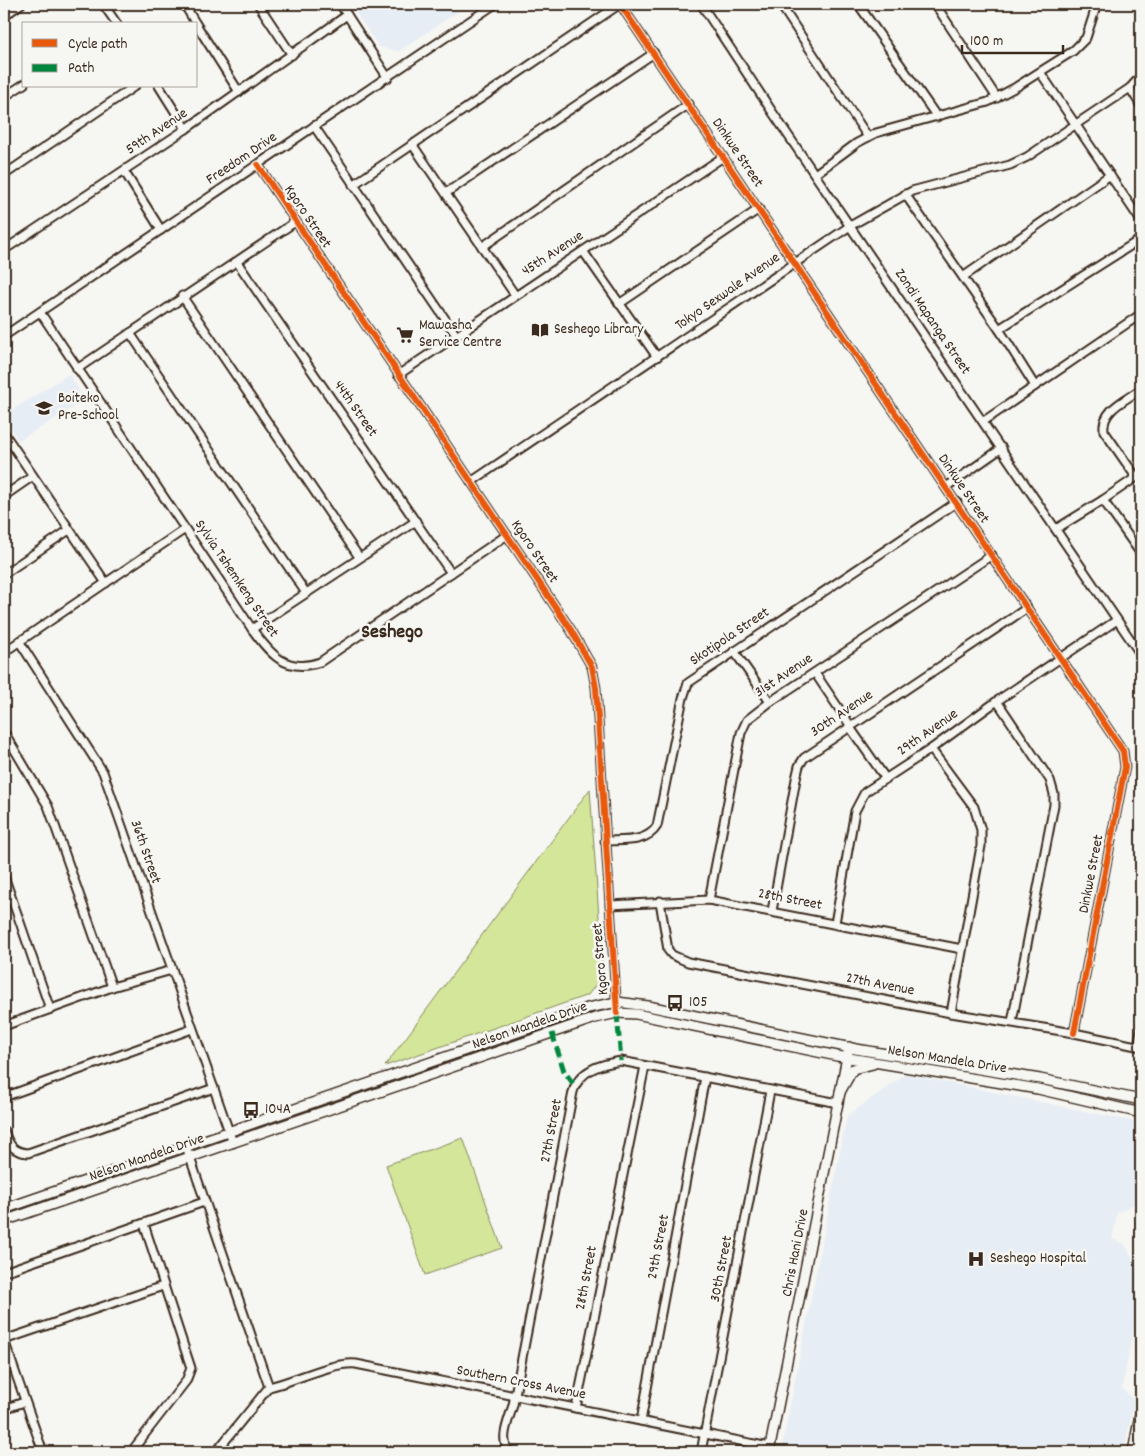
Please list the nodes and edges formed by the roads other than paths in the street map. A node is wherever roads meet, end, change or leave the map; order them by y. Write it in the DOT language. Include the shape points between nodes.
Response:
graph roads {
  1 [pos="21,4"];
  2 [pos="103,4"];
  3 [pos="184,4"];
  4 [pos="258,4"];
  5 [pos="340,4"];
  6 [pos="495,4"];
  7 [pos="620,4"];
  8 [pos="701,4"];
  9 [pos="780,4"];
  10 [pos="858,4"];
  11 [pos="935,4"];
  12 [pos="1097,4"];
  13 [pos="347,15"];
  14 [pos="4,16"];
  15 [pos="115,22"];
  16 [pos="195,22"];
  17 [pos="198,27"];
  18 [pos="654,53"];
  19 [pos="292,55"];
  20 [pos="1040,72"];
  21 [pos="1141,76"];
  22 [pos="388,78"];
  23 [pos="22,85"];
  24 [pos="132,88"];
  25 [pos="160,88"];
  26 [pos="1130,88"];
  27 [pos="239,92"];
  28 [pos="4,98"];
  29 [pos="997,98"];
  30 [pos="689,104"];
  31 [pos="1141,106"];
  32 [pos="937,117"];
  33 [pos="1078,124"];
  34 [pos="314,126"];
  35 [pos="186,129"];
  36 [pos="868,137"];
  37 [pos="412,144"];
  38 [pos="723,157"];
  39 [pos="258,165"];
  40 [pos="124,171"];
  41 [pos="815,174"];
  42 [pos="1110,174"];
  43 [pos="4,175"];
  44 [pos="353,185"];
  45 [pos="446,192"];
  46 [pos="905,194"];
  47 [pos="760,209"];
  48 [pos="1141,221"];
  49 [pos="295,222"];
  50 [pos="850,226"];
  51 [pos="161,230"];
  52 [pos="1141,239"];
  53 [pos="482,247"];
  54 [pos="4,250"];
  55 [pos="583,251"];
  56 [pos="237,262"];
  57 [pos="795,262"];
  58 [pos="964,277"];
  59 [pos="515,295"];
  60 [pos="182,296"];
  61 [pos="619,304"];
  62 [pos="40,312"];
  63 [pos="1141,314"];
  64 [pos="999,329"];
  65 [pos="130,333"];
  66 [pos="456,335"];
  67 [pos="4,336"];
  68 [pos="657,357"];
  69 [pos="77,369"];
  70 [pos="398,375"];
  71 [pos="1035,386"];
  72 [pos="1141,389"];
  73 [pos="984,421"];
  74 [pos="4,433"];
  75 [pos="1002,448"];
  76 [pos="1139,475"];
  77 [pos="33,476"];
  78 [pos="471,482"];
  79 [pos="946,487"];
  80 [pos="4,496"];
  81 [pos="1103,500"];
  82 [pos="957,502"];
  83 [pos="416,521"];
  84 [pos="1056,528"];
  85 [pos="185,529"];
  86 [pos="69,530"];
  87 [pos="507,535"];
  88 [pos="1141,554"];
  89 [pos="992,555"];
  90 [pos="359,557"];
  91 [pos="451,573"];
  92 [pos="4,574"];
  93 [pos="106,583"];
  94 [pos="306,594"];
  95 [pos="1027,608"];
  96 [pos="1117,620"];
  97 [pos="252,629"];
  98 [pos="20,641"];
  99 [pos="734,651"];
  100 [pos="4,652"];
  101 [pos="1141,655"];
  102 [pos="1059,659"];
  103 [pos="815,673"];
  104 [pos="997,701"];
  105 [pos="770,702"];
  106 [pos="850,726"];
  107 [pos="4,732"];
  108 [pos="932,749"];
  109 [pos="886,778"];
  110 [pos="606,841"];
  111 [pos="4,876"];
  112 [pos="709,900"];
  113 [pos="660,901"];
  114 [pos="610,905"];
  115 [pos="772,911"];
  116 [pos="835,923"];
  117 [pos="962,949"];
  118 [pos="172,970"];
  119 [pos="112,987"];
  120 [pos="618,1002"];
  121 [pos="50,1008"];
  122 [pos="617,1013"];
  123 [pos="950,1013"];
  124 [pos="1012,1022"];
  125 [pos="4,1026"];
  126 [pos="192,1029"];
  127 [pos="1141,1030"];
  128 [pos="1074,1032"];
  129 [pos="849,1047"];
  130 [pos="1140,1047"];
  131 [pos="847,1058"];
  132 [pos="878,1063"];
  133 [pos="645,1066"];
  134 [pos="705,1077"];
  135 [pos="214,1088"];
  136 [pos="770,1091"];
  137 [pos="840,1092"];
  138 [pos="4,1097"];
  139 [pos="1141,1100"];
  140 [pos="838,1103"];
  141 [pos="1141,1112"];
  142 [pos="4,1131"];
  143 [pos="229,1131"];
  144 [pos="233,1143"];
  145 [pos="186,1146"];
  146 [pos="190,1158"];
  147 [pos="204,1202"];
  148 [pos="4,1209"];
  149 [pos="4,1221"];
  150 [pos="144,1224"];
  151 [pos="4,1272"];
  152 [pos="163,1286"];
  153 [pos="4,1340"];
  154 [pos="268,1387"];
  155 [pos="515,1397"];
  156 [pos="24,1402"];
  157 [pos="576,1408"];
  158 [pos="4,1409"];
  159 [pos="1141,1409"];
  160 [pos="641,1421"];
  161 [pos="704,1434"];
  162 [pos="770,1450"];
  163 [pos="43,1452"];
  164 [pos="131,1452"];
  165 [pos="216,1452"];
  166 [pos="509,1452"];
  167 [pos="701,1452"];
  168 [pos="1133,1452"];
  1 -- 14 [label="street"];
  2 -- 15 [label="street"];
  3 -- 16 [label="street"];
  4 -- 19 [label="street"];
  5 -- 13 [label="street"];
  6 -- 22 [label="street, Freedom Drive"];
  7 -- 18 [label="street, Dinkwe Street"];
  7 -- 37 [label="street"];
  8 -- 41 [label="street, Zondi Mapanga Street"];
  9 -- 36 [label="street"];
  10 -- 32 [label="street"];
  11 -- 29 [label="street"];
  12 -- 20 [label="street" via="1086,38"];
  13 -- 19 [label="street, 59th Avenue"];
  13 -- 22 [label="street"];
  17 -- 27 [label="street"];
  18 -- 30 [label="street, Dinkwe Street"];
  18 -- 45 [label="street"];
  19 -- 27 [label="street, 59th Avenue"];
  20 -- 29 [label="street"];
  20 -- 33 [label="street"];
  21 -- 26 [label="street, Tokyo Sexwale Avenue"];
  22 -- 34 [label="street, Freedom Drive"];
  23 -- 28 [label="street"];
  24 -- 43 [label="street"];
  25 -- 35 [label="street"];
  26 -- 31 [label="street"];
  26 -- 33 [label="street, Tokyo Sexwale Avenue"];
  27 -- 35 [label="street, 59th Avenue"];
  29 -- 32 [label="street"];
  30 -- 38 [label="street, Dinkwe Street"];
  30 -- 53 [label="street"];
  32 -- 36 [label="street"];
  33 -- 42 [label="street"];
  33 -- 46 [label="street, Tokyo Sexwale Avenue" via="1010,165"];
  34 -- 39 [label="street, Freedom Drive"];
  34 -- 44 [label="street"];
  35 -- 40 [label="street, 59th Avenue"];
  36 -- 41 [label="street"];
  37 -- 44 [label="street"];
  37 -- 45 [label="street"];
  38 -- 47 [label="street, Dinkwe Street"];
  38 -- 55 [label="street, 45th Avenue"];
  39 -- 49 [label="street, Kgoro Street"];
  39 -- 51 [label="street, Freedom Drive"];
  40 -- 51 [label="street"];
  40 -- 54 [label="street, 59th Avenue"];
  41 -- 50 [label="street, Zondi Mapanga Street"];
  42 -- 48 [label="street"];
  42 -- 58 [label="street"];
  44 -- 66 [label="street"];
  45 -- 53 [label="street"];
  46 -- 50 [label="street, Tokyo Sexwale Avenue"];
  46 -- 58 [label="street"];
  47 -- 57 [label="street, Dinkwe Street"];
  47 -- 61 [label="street"];
  49 -- 56 [label="street"];
  49 -- 70 [label="street, Kgoro Street"];
  50 -- 57 [label="street, Tokyo Sexwale Avenue"];
  50 -- 73 [label="street, Zondi Mapanga Street"];
  51 -- 62 [label="street, Freedom Drive"];
  52 -- 64 [label="street"];
  53 -- 59 [label="street"];
  55 -- 59 [label="street, 45th Avenue"];
  55 -- 61 [label="street"];
  56 -- 60 [label="street"];
  56 -- 83 [label="street, 44th Street"];
  57 -- 68 [label="street, Tokyo Sexwale Avenue"];
  57 -- 79 [label="street, Dinkwe Street"];
  58 -- 64 [label="street"];
  59 -- 66 [label="street, 45th Avenue"];
  60 -- 65 [label="street"];
  60 -- 90 [label="street"];
  61 -- 68 [label="street"];
  62 -- 67 [label="street, Freedom Drive"];
  62 -- 69 [label="street, Sylvia Tshemkeng Street"];
  63 -- 71 [label="street"];
  64 -- 71 [label="street"];
  65 -- 69 [label="street"];
  65 -- 94 [label="street"];
  66 -- 70 [label="street, 45th Avenue"];
  68 -- 78 [label="street, Tokyo Sexwale Avenue"];
  69 -- 85 [label="street, Sylvia Tshemkeng Street"];
  70 -- 78 [label="street, Kgoro Street"];
  71 -- 73 [label="street"];
  72 -- 76 [label="street" via="1106,415 1103,423 1104,431"];
  73 -- 75 [label="street, Zondi Mapanga Street"];
  74 -- 77 [label="street"];
  75 -- 79 [label="street"];
  75 -- 84 [label="street, Zondi Mapanga Street"];
  76 -- 81 [label="street"];
  77 -- 80 [label="street"];
  77 -- 86 [label="street"];
  78 -- 87 [label="street, Kgoro Street"];
  79 -- 82 [label="street, Dinkwe Street"];
  81 -- 84 [label="street"];
  81 -- 88 [label="street"];
  82 -- 89 [label="street, Dinkwe Street"];
  82 -- 99 [label="street, Skotipola Street"];
  83 -- 90 [label="street"];
  83 -- 91 [label="street, 44th Street"];
  84 -- 96 [label="street, Zondi Mapanga Street"];
  85 -- 93 [label="street"];
  85 -- 97 [label="street, Sylvia Tshemkeng Street"];
  86 -- 92 [label="street"];
  86 -- 93 [label="street"];
  87 -- 91 [label="street, Sylvia Tshemkeng Street"];
  87 -- 110 [label="street, Kgoro Street" via="592,667"];
  89 -- 95 [label="street, Dinkwe Street"];
  89 -- 103 [label="street, 31st Avenue"];
  90 -- 94 [label="street"];
  91 -- 97 [label="street, Sylvia Tshemkeng Street" via="312,665 294,666 274,656"];
  93 -- 98 [label="street"];
  94 -- 97 [label="street"];
  95 -- 102 [label="street, Dinkwe Street"];
  95 -- 106 [label="street, 30th Avenue"];
  96 -- 101 [label="street, Zondi Mapanga Street"];
  96 -- 102 [label="street, 29th Avenue"];
  98 -- 100 [label="street"];
  98 -- 118 [label="street, 36th Street" via="103,772"];
  99 -- 105 [label="street"];
  99 -- 110 [label="street, Skotipola Street" via="696,676 685,689 660,818 654,830 641,838"];
  102 -- 104 [label="street, 29th Avenue"];
  102 -- 128 [label="street, Dinkwe Street" via="1118,740 1125,768"];
  103 -- 105 [label="street, 31st Avenue"];
  103 -- 106 [label="street"];
  104 -- 108 [label="street, 29th Avenue"];
  104 -- 124 [label="street" via="1050,780 1054,794"];
  105 -- 112 [label="street, 31st Avenue" via="752,714 742,727"];
  106 -- 109 [label="street"];
  106 -- 115 [label="street, 30th Avenue" via="812,751 799,766"];
  107 -- 119 [label="street" via="48,806"];
  108 -- 109 [label="street, 29th Avenue"];
  108 -- 117 [label="street" via="974,807 981,830"];
  109 -- 116 [label="street, 29th Avenue" via="866,792 858,804"];
  110 -- 114 [label="street, Kgoro Street"];
  111 -- 121 [label="street"];
  112 -- 113 [label="street, 28th Street"];
  112 -- 115 [label="street, 28th Street"];
  113 -- 114 [label="street, 28th Street"];
  113 -- 123 [label="street, 27th Avenue" via="668,950 680,959"];
  114 -- 120 [label="street, Kgoro Street"];
  115 -- 116 [label="street, 28th Street"];
  116 -- 117 [label="street, 28th Street"];
  117 -- 123 [label="street"];
  118 -- 119 [label="street"];
  118 -- 126 [label="street, 36th Street"];
  119 -- 121 [label="street"];
  120 -- 122 [label="street, Kgoro Street"];
  120 -- 129 [label="main road, Nelson Mandela Drive"];
  120 -- 143 [label="main road, Nelson Mandela Drive" via="588,1008"];
  121 -- 125 [label="street"];
  122 -- 131 [label="main road, Nelson Mandela Drive" via="636,1014"];
  122 -- 144 [label="main road, Nelson Mandela Drive"];
  123 -- 124 [label="street, 27th Avenue"];
  124 -- 128 [label="street, 27th Avenue"];
  126 -- 135 [label="street, 36th Street"];
  126 -- 138 [label="street"];
  127 -- 130 [label="street"];
  128 -- 130 [label="street, 27th Avenue"];
  129 -- 131 [label="main road, Chris Hani Drive"];
  129 -- 139 [label="main road, Nelson Mandela Drive" via="1040,1079"];
  131 -- 132 [label="main road, Nelson Mandela Drive"];
  131 -- 137 [label="main road, Chris Hani Drive"];
  132 -- 137 [label="main road" via="853,1069"];
  132 -- 141 [label="main road, Nelson Mandela Drive" via="997,1081"];
  133 -- 134 [label="street, 27th Street"];
  133 -- 155 [label="street, 27th Street" via="621,1061 607,1064 584,1073 575,1086"];
  133 -- 157 [label="street, 28th Street"];
  134 -- 136 [label="street, 27th Street"];
  134 -- 160 [label="street, 29th Street"];
  135 -- 142 [label="street" via="28,1153 10,1146"];
  135 -- 143 [label="street, 36th Street"];
  136 -- 140 [label="street, 27th Street"];
  136 -- 161 [label="street, 30th Street"];
  137 -- 140 [label="main road, Chris Hani Drive"];
  140 -- 162 [label="main road, Chris Hani Drive"];
  143 -- 144 [label="street, 36th Street"];
  143 -- 145 [label="main road, Nelson Mandela Drive"];
  144 -- 146 [label="main road, Nelson Mandela Drive"];
  145 -- 146 [label="street"];
  145 -- 148 [label="main road, Nelson Mandela Drive"];
  146 -- 147 [label="street"];
  146 -- 149 [label="main road, Nelson Mandela Drive"];
  147 -- 150 [label="street"];
  147 -- 154 [label="street"];
  150 -- 151 [label="street"];
  150 -- 152 [label="street"];
  152 -- 153 [label="street"];
  152 -- 164 [label="street" via="191,1372"];
  153 -- 156 [label="street"];
  154 -- 155 [label="street, Southern Cross Avenue" via="341,1364 356,1364"];
  154 -- 165 [label="street"];
  155 -- 157 [label="street, Southern Cross Avenue"];
  155 -- 166 [label="street, 27th Street" via="504,1437"];
  156 -- 158 [label="street"];
  156 -- 163 [label="street"];
  157 -- 160 [label="street, Southern Cross Avenue"];
  159 -- 168 [label="main road"];
  160 -- 161 [label="street, Southern Cross Avenue"];
  161 -- 162 [label="street, Southern Cross Avenue"];
  161 -- 167 [label="street, 30th Street"];
}
